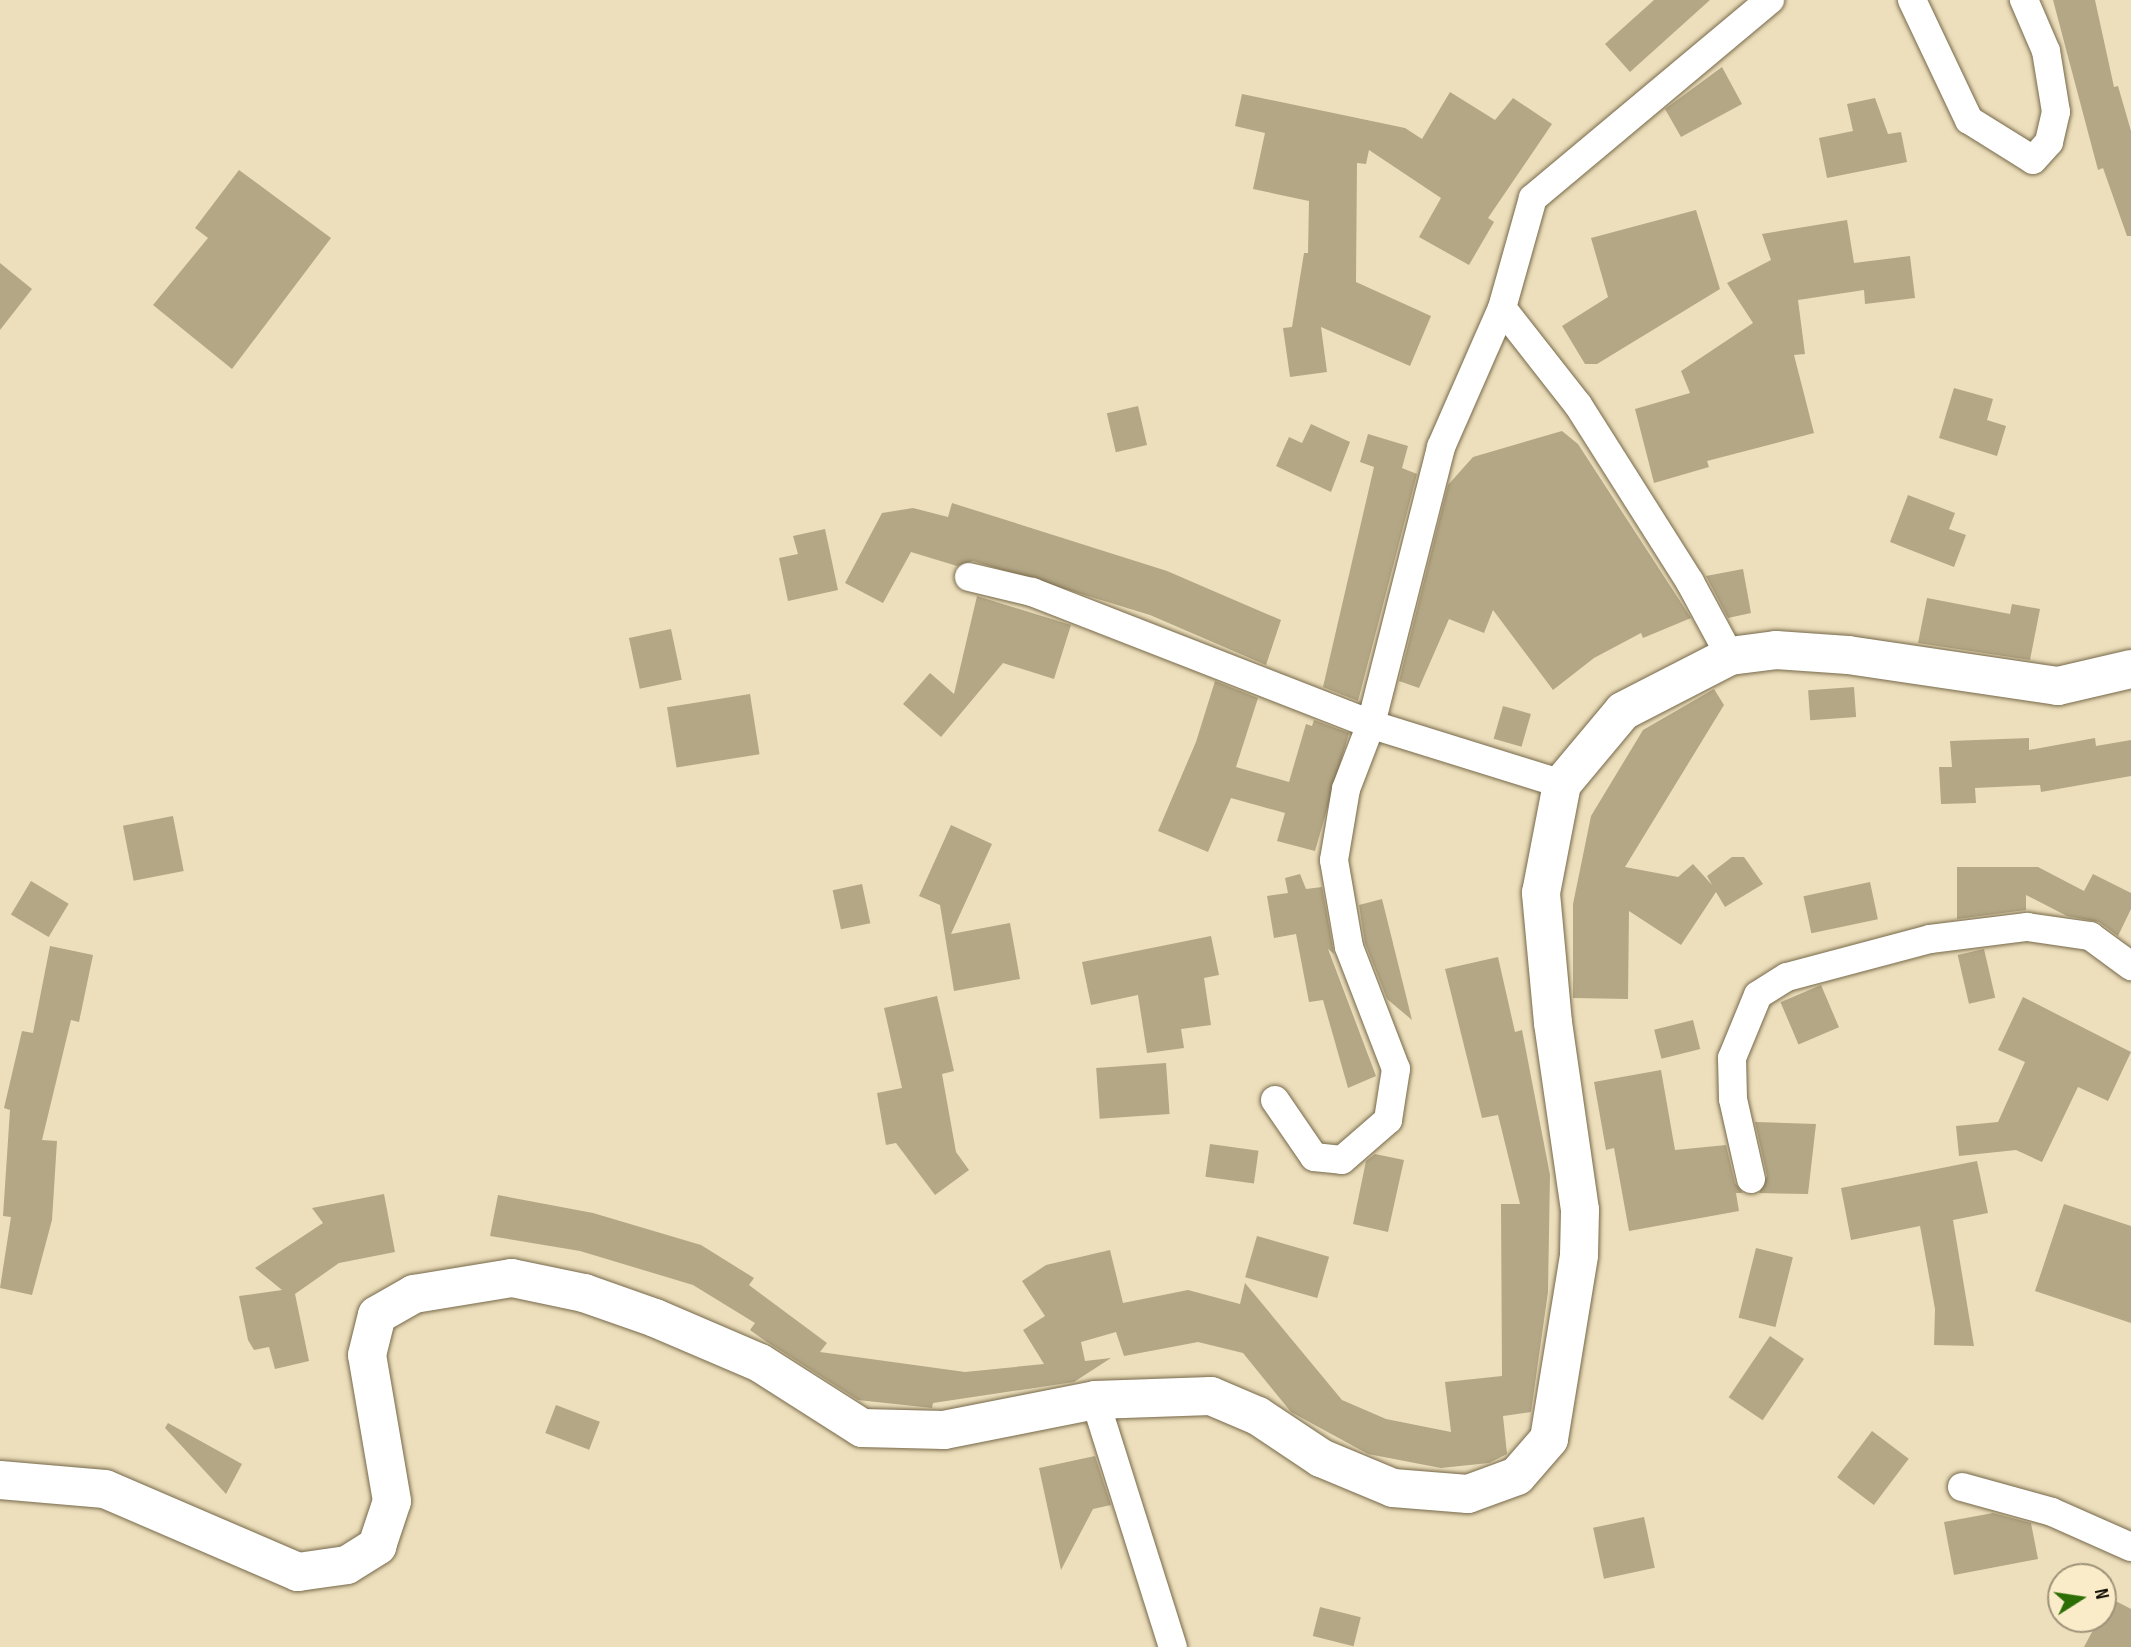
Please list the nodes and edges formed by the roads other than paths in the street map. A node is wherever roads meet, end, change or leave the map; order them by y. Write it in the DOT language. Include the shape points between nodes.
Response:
graph roads {
  1 [pos="1770,0"];
  2 [pos="1912,0"];
  3 [pos="2024,0"];
  4 [pos="1502,308"];
  5 [pos="970,577"];
  6 [pos="1730,656"];
  7 [pos="2131,669"];
  8 [pos="1371,724"];
  9 [pos="1562,784"];
  10 [pos="2131,966"];
  11 [pos="1275,1100"];
  12 [pos="1751,1180"];
  13 [pos="1096,1400"];
  14 [pos="0,1480"];
  15 [pos="1962,1487"];
  16 [pos="2131,1547"];
  17 [pos="1173,1647"];
  1 -- 4 [label="street" via="1533,198"];
  2 -- 3 [label="street" via="1969,120 2033,160 2049,142 2056,113 2046,51"];
  4 -- 6 [label="street" via="1578,405 1690,582"];
  4 -- 8 [label="street" via="1441,447"];
  5 -- 8 [label="street" via="1032,592"];
  6 -- 7 [label="highway" via="1776,650 1848,655 2058,685"];
  6 -- 9 [label="highway" via="1623,711"];
  8 -- 9 [label="street"];
  8 -- 11 [label="street" via="1346,789 1334,860 1349,947 1396,1069 1388,1121 1342,1160 1314,1157"];
  9 -- 13 [label="highway" via="1541,893 1553,1023 1580,1210 1579,1244 1549,1439 1533,1463 1517,1476 1468,1494 1393,1488 1321,1458 1258,1416 1211,1396"];
  10 -- 12 [label="street" via="2090,936 2027,927 1930,939 1787,977 1758,995 1732,1058 1732,1099"];
  13 -- 14 [label="highway" via="944,1430 862,1428 760,1363 655,1318 584,1293 512,1278 480,1280 414,1294 377,1315 367,1355 392,1501 377,1546 347,1565 298,1573 105,1489"];
  13 -- 17 [label="street"];
  15 -- 16 [label="street" via="2052,1512"];
}
